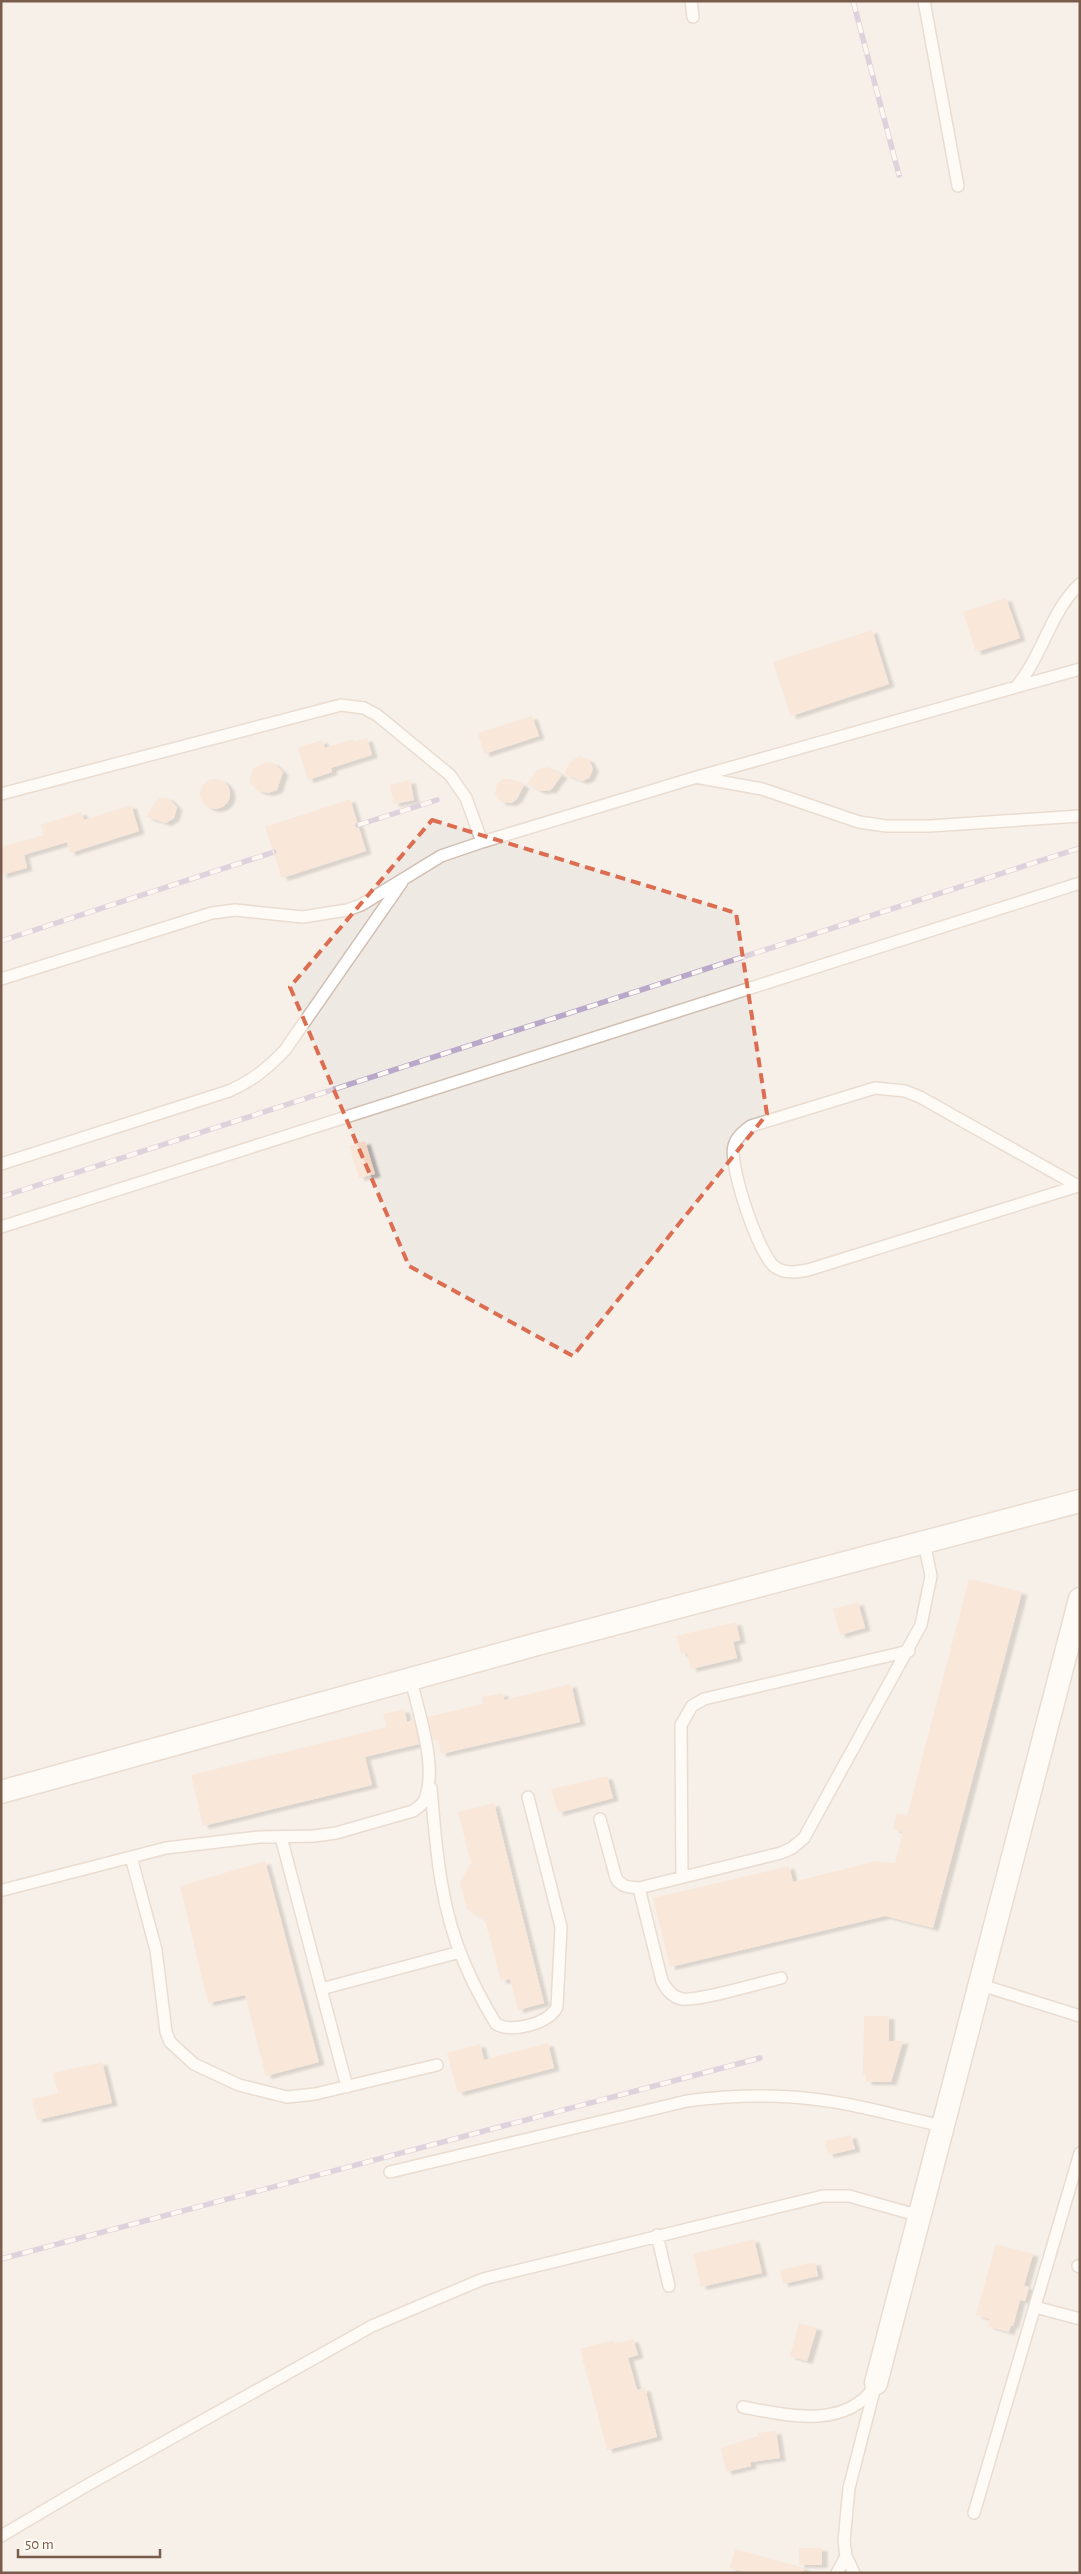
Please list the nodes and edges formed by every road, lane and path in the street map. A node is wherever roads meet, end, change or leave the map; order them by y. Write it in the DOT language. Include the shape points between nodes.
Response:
graph roads {
  1 [pos="691,1"];
  2 [pos="924,1"];
  3 [pos="693,17"];
  4 [pos="958,186"];
  5 [pos="1080,584"];
  6 [pos="1080,669"];
  7 [pos="1016,687"];
  8 [pos="696,777"];
  9 [pos="1,794"];
  10 [pos="1080,816"];
  11 [pos="482,842"];
  12 [pos="404,878"];
  13 [pos="1080,883"];
  14 [pos="1,978"];
  15 [pos="1,1164"];
  16 [pos="1079,1187"];
  17 [pos="1,1227"];
  18 [pos="1080,1501"];
  19 [pos="924,1542"];
  20 [pos="1080,1599"];
  21 [pos="909,1651"];
  22 [pos="411,1679"];
  23 [pos="430,1777"];
  24 [pos="1,1792"];
  25 [pos="528,1797"];
  26 [pos="600,1819"];
  27 [pos="281,1837"];
  28 [pos="131,1857"];
  29 [pos="682,1877"];
  30 [pos="638,1888"];
  31 [pos="3,1890"];
  32 [pos="460,1952"];
  33 [pos="781,1978"];
  34 [pos="981,1985"];
  35 [pos="321,1989"];
  36 [pos="1080,2016"];
  37 [pos="437,2065"];
  38 [pos="347,2087"];
  39 [pos="944,2126"];
  40 [pos="1080,2152"];
  41 [pos="390,2172"];
  42 [pos="920,2216"];
  43 [pos="657,2235"];
  44 [pos="669,2286"];
  45 [pos="1035,2306"];
  46 [pos="1080,2320"];
  47 [pos="876,2383"];
  48 [pos="743,2407"];
  49 [pos="974,2513"];
  50 [pos="1,2536"];
  51 [pos="846,2556"];
  52 [pos="837,2573"];
  53 [pos="854,2573"];
  1 -- 3 [label="lane"];
  2 -- 4 [label="lane"];
  5 -- 7 [label="lane" via="1066,600 1034,663"];
  6 -- 7 [label="lane"];
  7 -- 8 [label="lane"];
  8 -- 10 [label="lane" via="762,789 859,822 886,826"];
  8 -- 11 [label="lane"];
  9 -- 11 [label="lane" via="352,705 377,715 450,775 466,798"];
  11 -- 12 [label="lane" via="441,856"];
  12 -- 14 [label="lane" via="347,910 303,917 235,910 212,913"];
  12 -- 15 [label="lane" via="285,1050 264,1072 229,1091"];
  13 -- 17 [label="lane"];
  16 -- 16 [label="lane" via="808,1270 783,1271 774,1266 761,1247 736,1174 734,1146 751,1126 862,1090 905,1091"];
  18 -- 19 [label="street"];
  19 -- 21 [label="lane" via="930,1565 930,1588 921,1625"];
  19 -- 22 [label="street"];
  20 -- 34 [label="street"];
  21 -- 29 [label="lane" via="804,1838 781,1853"];
  21 -- 29 [label="lane" via="704,1699 692,1706 681,1725"];
  22 -- 23 [label="lane"];
  22 -- 24 [label="street"];
  23 -- 27 [label="lane" via="423,1803 405,1815 336,1833"];
  23 -- 32 [label="lane" via="440,1879"];
  25 -- 32 [label="lane" via="561,1927 557,2007 554,2013 544,2020 517,2027 496,2024"];
  26 -- 30 [label="lane" via="616,1878 627,1887"];
  27 -- 28 [label="lane" via="184,1845"];
  27 -- 35 [label="lane"];
  28 -- 31 [label="lane"];
  28 -- 38 [label="lane" via="156,1950 166,2032 181,2054 194,2064 239,2085 287,2097"];
  29 -- 30 [label="lane"];
  30 -- 33 [label="lane" via="662,1981 674,1996 694,1998"];
  32 -- 35 [label="lane"];
  34 -- 36 [label="lane"];
  34 -- 39 [label="street"];
  35 -- 38 [label="lane"];
  37 -- 38 [label="lane"];
  39 -- 41 [label="lane" via="823,2100 746,2096 711,2098"];
  39 -- 42 [label="street"];
  40 -- 45 [label="lane"];
  42 -- 43 [label="lane" via="848,2196 829,2195"];
  42 -- 47 [label="street"];
  43 -- 44 [label="lane"];
  43 -- 50 [label="lane" via="483,2279 372,2326 84,2486"];
  45 -- 46 [label="lane"];
  45 -- 49 [label="lane"];
  47 -- 48 [label="lane" via="869,2395 856,2405 826,2415 809,2417"];
  47 -- 51 [label="lane" via="848,2488"];
  51 -- 52 [label="lane"];
  51 -- 53 [label="lane"];
}
